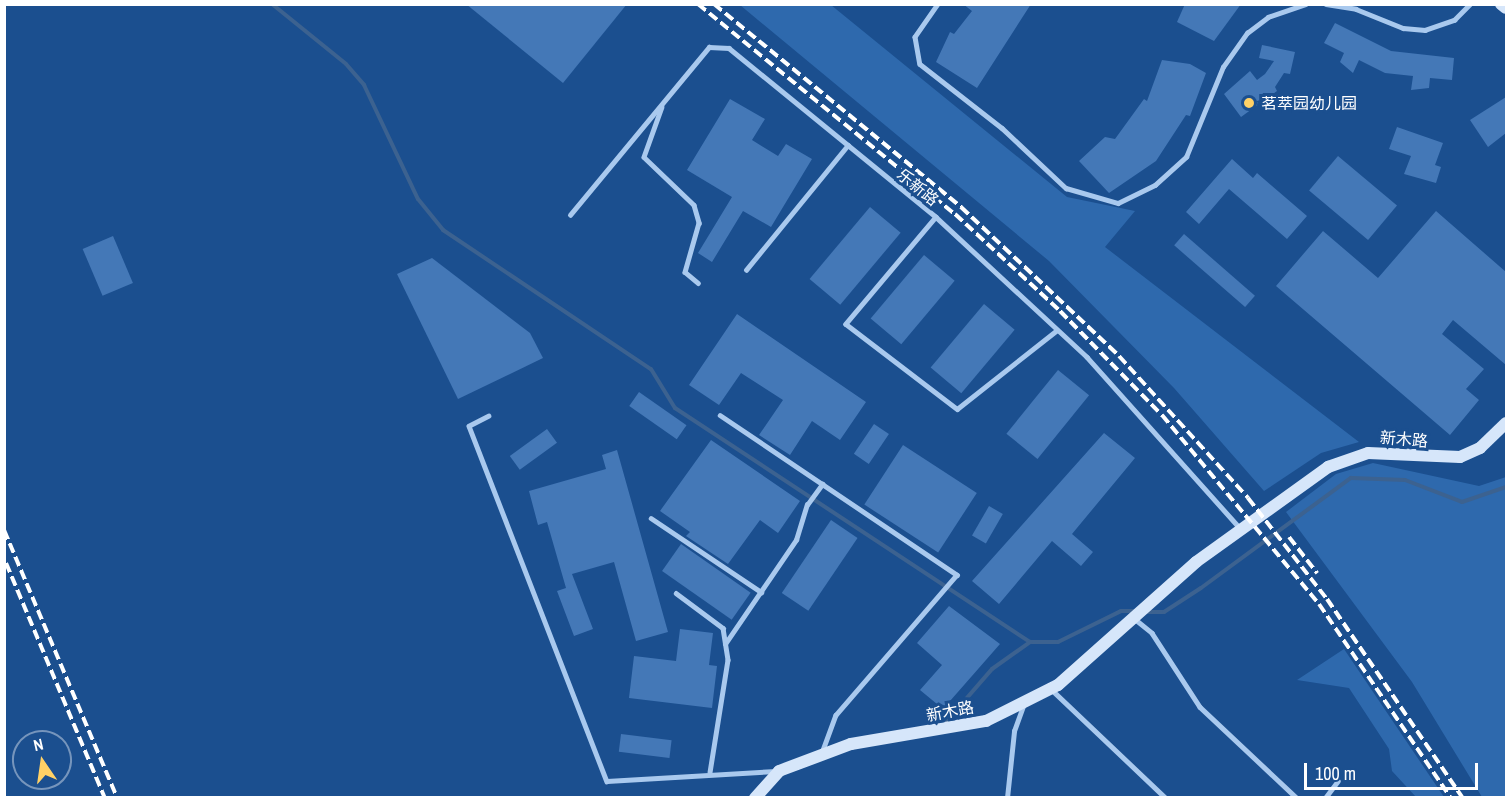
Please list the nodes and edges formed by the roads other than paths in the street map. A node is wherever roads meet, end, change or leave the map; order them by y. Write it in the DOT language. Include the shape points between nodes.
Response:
graph roads {
  1 [pos="938,4"];
  2 [pos="1305,4"];
  3 [pos="1326,4"];
  4 [pos="1470,4"];
  5 [pos="1501,4"];
  6 [pos="1506,8"];
  7 [pos="664,102"];
  8 [pos="848,145"];
  9 [pos="570,215"];
  10 [pos="936,217"];
  11 [pos="746,270"];
  12 [pos="698,284"];
  13 [pos="1057,330"];
  14 [pos="720,415"];
  15 [pos="489,416"];
  16 [pos="1506,423"];
  17 [pos="822,484"];
  18 [pos="651,518"];
  19 [pos="1243,531"];
  20 [pos="761,592"];
  21 [pos="676,594"];
  22 [pos="1133,617"];
  23 [pos="725,644"];
  24 [pos="1050,688"];
  25 [pos="1025,701"];
  26 [pos="821,756"];
  27 [pos="779,771"];
  28 [pos="710,772"];
  29 [pos="1338,781"];
  30 [pos="755,798"];
  31 [pos="1007,798"];
  32 [pos="1166,798"];
  33 [pos="1297,798"];
  34 [pos="1325,798"];
  1 -- 2 [label="lane" via="915,37 920,64 1002,128 1066,188 1118,203 1155,185 1185,157 1223,67 1247,33 1268,17"];
  3 -- 4 [label="lane" via="1356,9 1403,28 1425,30 1454,20"];
  5 -- 6 [label="street"];
  7 -- 8 [label="lane, 乐新路" via="709,47 729,48"];
  7 -- 9 [label="lane, 乐新路"];
  7 -- 12 [label="lane" via="644,157 694,205 699,223 685,272"];
  8 -- 10 [label="lane, 乐新路"];
  8 -- 11 [label="lane"];
  10 -- 13 [label="lane, 乐新路"];
  10 -- 13 [label="lane" via="846,324 957,409"];
  13 -- 19 [label="lane, 乐新路"];
  14 -- 17 [label="lane"];
  15 -- 28 [label="lane" via="469,426 607,781"];
  16 -- 19 [label="street, 新木路" via="1480,448 1460,457 1381,453 1341,460"];
  17 -- 20 [label="lane" via="807,505 796,540"];
  17 -- 26 [label="lane" via="957,575 836,715"];
  18 -- 20 [label="lane"];
  19 -- 22 [label="street, 新木路"];
  20 -- 23 [label="lane"];
  21 -- 23 [label="lane" via="723,628"];
  22 -- 24 [label="street, 新木路"];
  22 -- 33 [label="lane" via="1152,633 1200,707"];
  23 -- 28 [label="lane" via="728,660"];
  24 -- 25 [label="street, 新木路"];
  24 -- 32 [label="lane"];
  25 -- 26 [label="street, 新木路" via="986,721 851,744"];
  25 -- 31 [label="lane" via="1014,731"];
  26 -- 27 [label="street, 新木路"];
  27 -- 28 [label="lane"];
  27 -- 30 [label="street, 新木路"];
  29 -- 34 [label="lane"];
}
